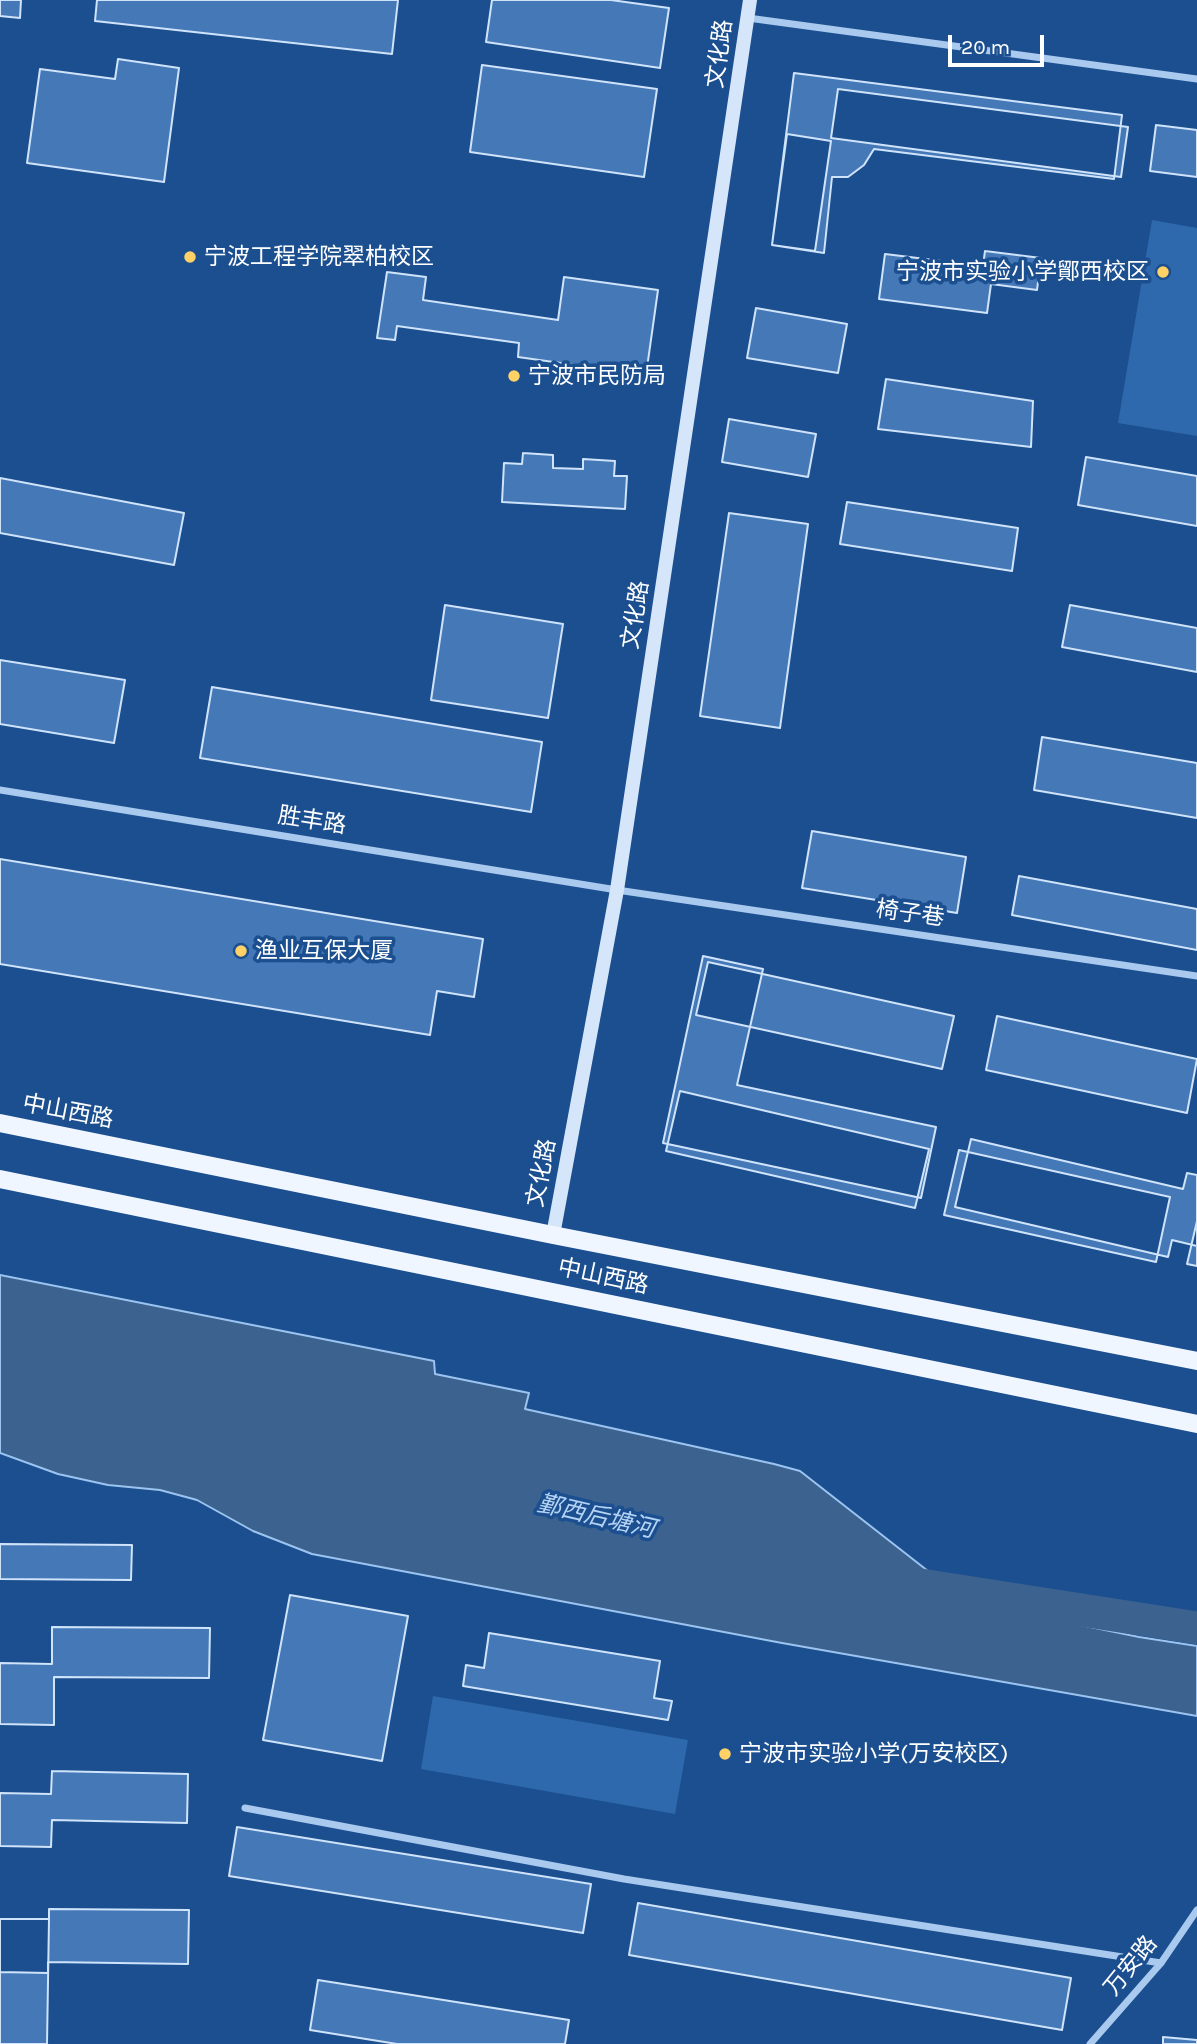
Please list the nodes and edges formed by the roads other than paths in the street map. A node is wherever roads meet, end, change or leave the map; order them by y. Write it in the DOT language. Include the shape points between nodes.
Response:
graph roads {
  1 [pos="750,0"];
  2 [pos="748,18"];
  3 [pos="1197,79"];
  4 [pos="0,790"];
  5 [pos="617,890"];
  6 [pos="1197,976"];
  7 [pos="0,1124"];
  8 [pos="0,1179"];
  9 [pos="554,1235"];
  10 [pos="1197,1362"];
  11 [pos="1197,1423"];
  12 [pos="245,1808"];
  13 [pos="1197,1910"];
  14 [pos="1161,1963"];
  15 [pos="1090,2044"];
  1 -- 2 [label="street, 文化路"];
  2 -- 3 [label="street"];
  2 -- 5 [label="street, 文化路"];
  4 -- 5 [label="street, 胜丰路"];
  5 -- 6 [label="street, 椅子巷"];
  5 -- 9 [label="street, 文化路"];
  7 -- 9 [label="main road, 中山西路"];
  8 -- 11 [label="main road, 中山西路"];
  9 -- 10 [label="main road, 中山西路"];
  12 -- 14 [label="street" via="624,1879"];
  13 -- 14 [label="street, 万安路"];
  14 -- 15 [label="street, 万安路"];
}
